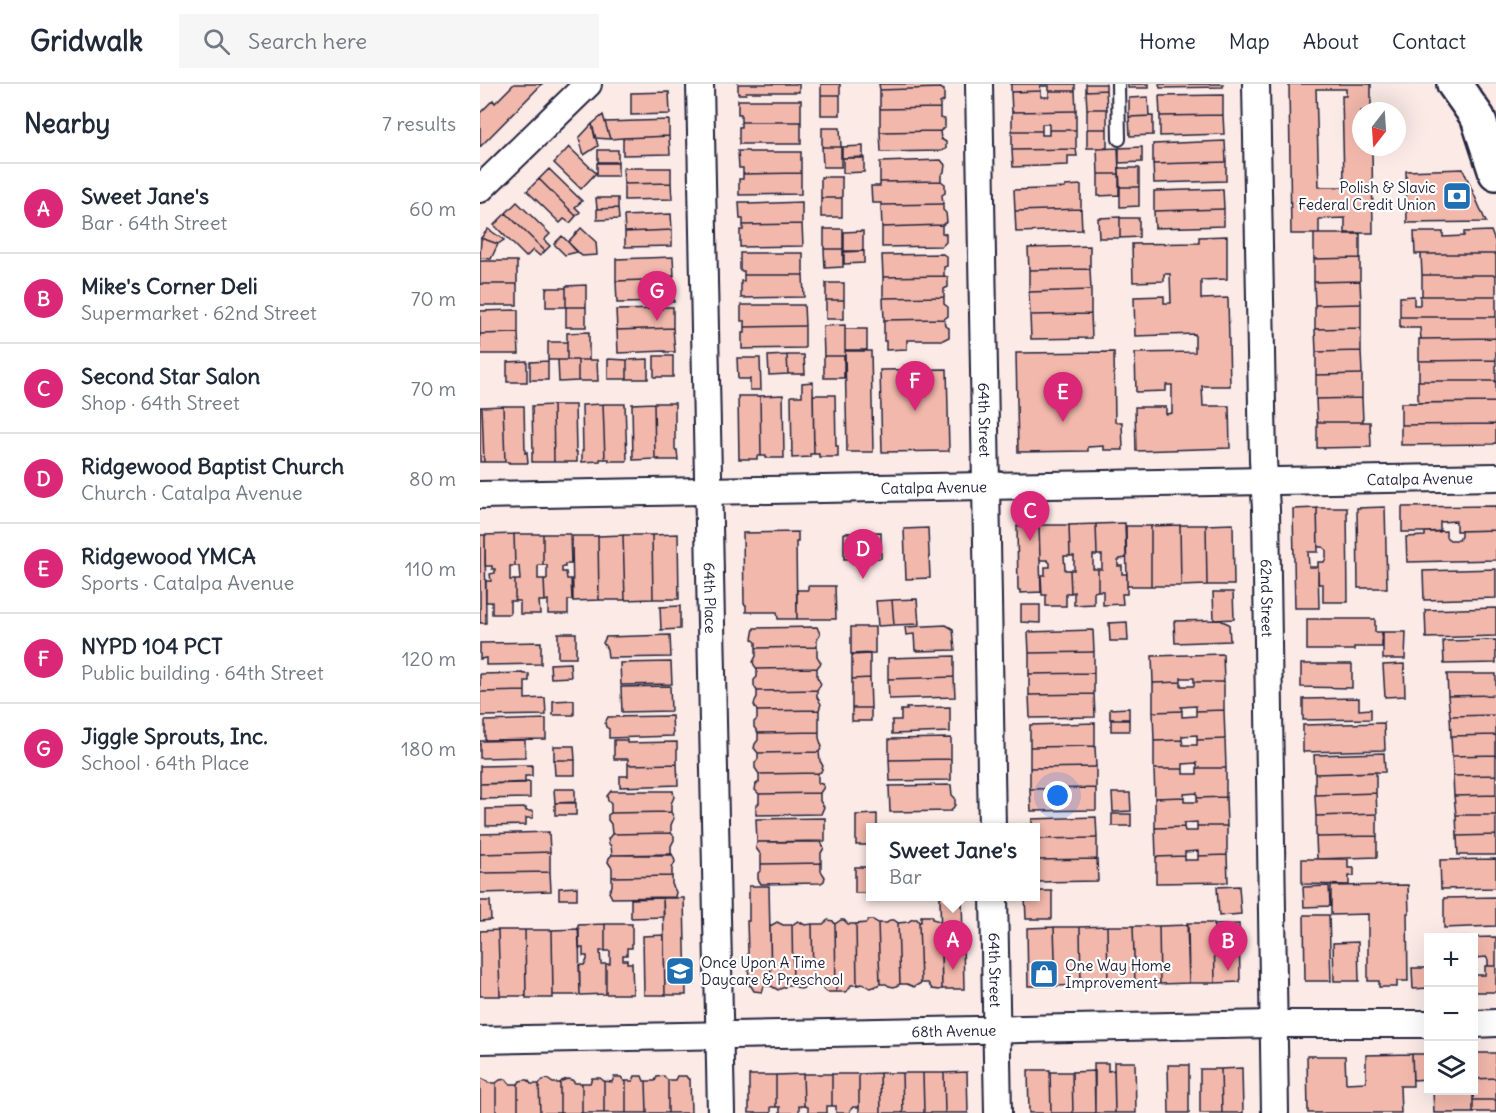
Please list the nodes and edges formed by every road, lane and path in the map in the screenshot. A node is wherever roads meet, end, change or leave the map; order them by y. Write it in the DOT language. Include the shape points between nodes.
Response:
graph roads {
  1 [pos="588,84"];
  2 [pos="700,84"];
  3 [pos="979,84"];
  4 [pos="1119,84"];
  5 [pos="1256,84"];
  6 [pos="1454,84"];
  7 [pos="1487,125"];
  8 [pos="1119,139"];
  9 [pos="1496,173"];
  10 [pos="480,189"];
  11 [pos="1496,477"];
  12 [pos="1264,481"];
  13 [pos="986,486"];
  14 [pos="709,490"];
  15 [pos="480,495"];
  16 [pos="992,823"];
  17 [pos="994,901"];
  18 [pos="1496,1023"];
  19 [pos="1273,1024"];
  20 [pos="1424,1024"];
  21 [pos="1478,1024"];
  22 [pos="996,1030"];
  23 [pos="719,1035"];
  24 [pos="480,1040"];
  25 [pos="720,1113"];
  26 [pos="998,1113"];
  27 [pos="1275,1113"];
  1 -- 10 [label="street"];
  2 -- 14 [label="street, 64th Place"];
  3 -- 13 [label="street, 64th Street"];
  4 -- 8 [label="lane"];
  5 -- 12 [label="street, 62nd Street"];
  6 -- 7 [label="street"];
  7 -- 9 [label="street"];
  11 -- 12 [label="street, Catalpa Avenue"];
  12 -- 13 [label="street, Catalpa Avenue"];
  12 -- 19 [label="street, 62nd Street"];
  13 -- 14 [label="street, Catalpa Avenue"];
  13 -- 16 [label="street, 64th Street"];
  14 -- 15 [label="street, Catalpa Avenue"];
  14 -- 23 [label="street, 64th Place"];
  17 -- 22 [label="street, 64th Street"];
  18 -- 21 [label="street"];
  19 -- 20 [label="street, 68th Avenue"];
  19 -- 22 [label="street, 68th Avenue"];
  19 -- 27 [label="street, 62nd Street"];
  22 -- 23 [label="street, 68th Avenue"];
  22 -- 26 [label="street, 64th Street"];
  23 -- 24 [label="street, 68th Avenue"];
  23 -- 25 [label="street, 64th Place"];
}
